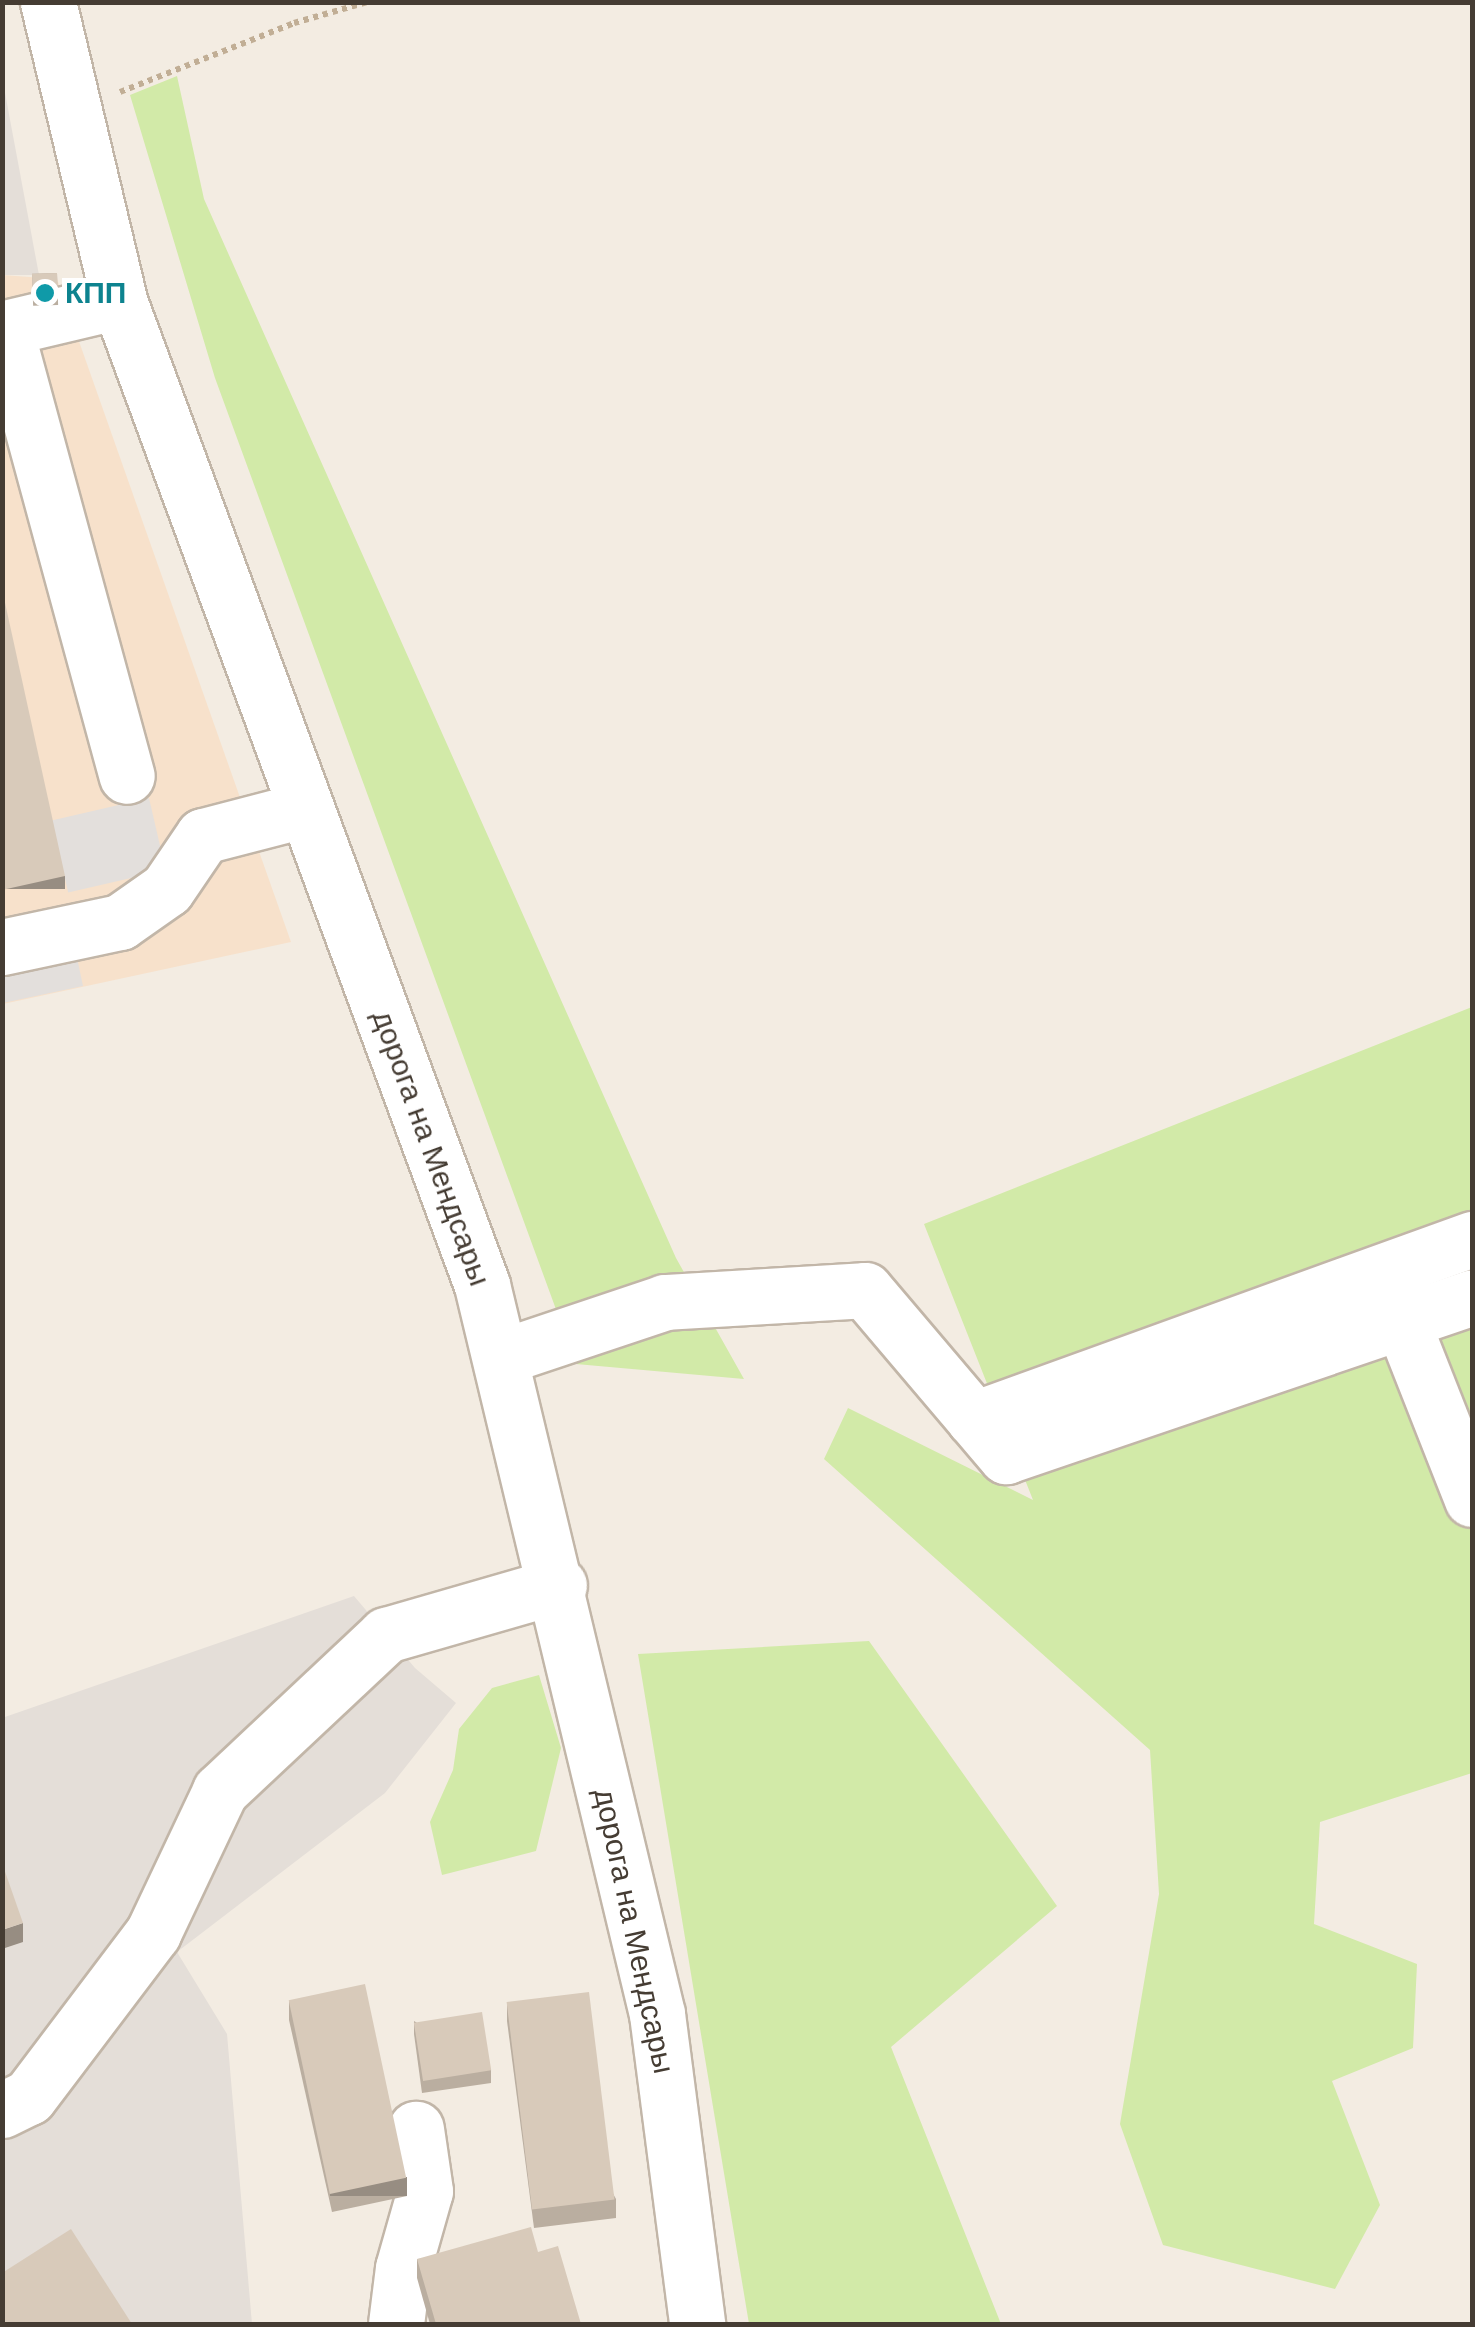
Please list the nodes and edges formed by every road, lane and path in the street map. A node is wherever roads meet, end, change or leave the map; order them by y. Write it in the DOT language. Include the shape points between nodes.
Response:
graph roads {
  1 [pos="30,2"];
  2 [pos="48,2"];
  3 [pos="368,2"];
  4 [pos="2,7"];
  5 [pos="72,111"];
  6 [pos="119,301"];
  7 [pos="4,328"];
  8 [pos="127,776"];
  9 [pos="304,810"];
  10 [pos="2,947"];
  11 [pos="1472,1239"];
  12 [pos="1472,1297"];
  13 [pos="1403,1324"];
  14 [pos="501,1356"];
  15 [pos="974,1419"];
  16 [pos="1472,1498"];
  17 [pos="559,1586"];
  18 [pos="2,2110"];
  19 [pos="416,2129"];
  20 [pos="396,2324"];
  21 [pos="697,2324"];
  1 -- 4 [label="street"];
  2 -- 5 [label="street, дорога на Мендсары"];
  3 -- 5 [label="path" via="294,23"];
  5 -- 6 [label="street, дорога на Мендсары"];
  6 -- 7 [label="street"];
  6 -- 9 [label="street, дорога на Мендсары"];
  7 -- 8 [label="street"];
  9 -- 10 [label="street" via="203,836 167,890 120,922"];
  9 -- 14 [label="street, дорога на Мендсары" via="457,1212"];
  11 -- 15 [label="street"];
  12 -- 13 [label="street"];
  13 -- 15 [label="street" via="1006,1456"];
  13 -- 16 [label="street"];
  14 -- 15 [label="street" via="665,1302 865,1290"];
  14 -- 17 [label="street, дорога на Мендсары"];
  17 -- 18 [label="street" via="386,1635 220,1791 153,1933 28,2097"];
  17 -- 21 [label="street, дорога на Мендсары" via="657,2014"];
  19 -- 20 [label="street" via="425,2191 402,2268"];
}
